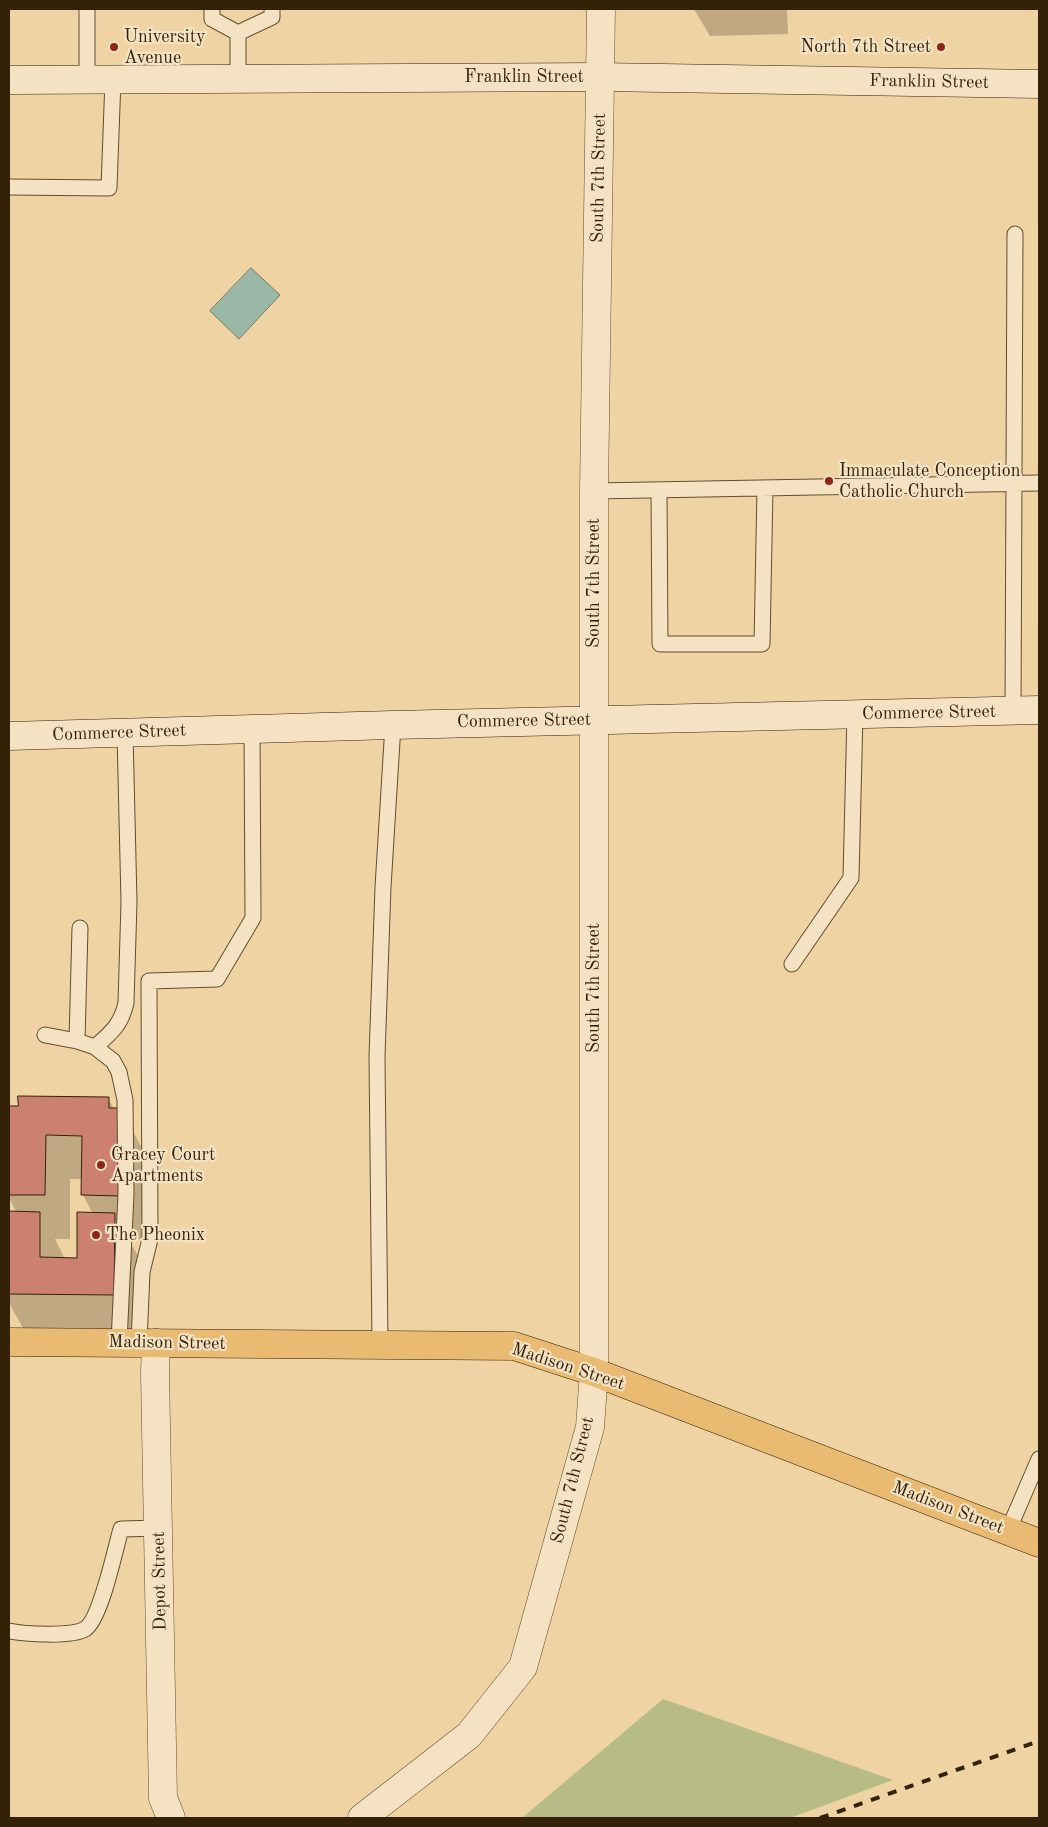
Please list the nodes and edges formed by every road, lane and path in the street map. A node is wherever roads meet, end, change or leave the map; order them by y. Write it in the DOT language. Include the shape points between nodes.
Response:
graph roads {
  1 [pos="88,9"];
  2 [pos="212,9"];
  3 [pos="272,9"];
  4 [pos="601,9"];
  5 [pos="238,33"];
  6 [pos="600,77"];
  7 [pos="238,78"];
  8 [pos="100,79"];
  9 [pos="9,80"];
  10 [pos="1039,84"];
  11 [pos="9,187"];
  12 [pos="1015,234"];
  13 [pos="1014,483"];
  14 [pos="1039,483"];
  15 [pos="765,488"];
  16 [pos="659,490"];
  17 [pos="594,491"];
  18 [pos="1026,711"];
  19 [pos="854,714"];
  20 [pos="594,720"];
  21 [pos="393,724"];
  22 [pos="252,730"];
  23 [pos="126,733"];
  24 [pos="9,736"];
  25 [pos="80,928"];
  26 [pos="792,964"];
  27 [pos="45,1035"];
  28 [pos="77,1041"];
  29 [pos="95,1047"];
  30 [pos="9,1342"];
  31 [pos="138,1343"];
  32 [pos="380,1345"];
  33 [pos="594,1372"];
  34 [pos="1039,1459"];
  35 [pos="159,1528"];
  36 [pos="1008,1531"];
  37 [pos="1039,1543"];
  38 [pos="9,1631"];
  39 [pos="170,1817"];
  40 [pos="362,1818"];
  1 -- 8 [label="lane"];
  2 -- 5 [label="lane" via="212,19"];
  3 -- 5 [label="lane" via="272,17"];
  4 -- 6 [label="street"];
  5 -- 7 [label="lane"];
  6 -- 7 [label="street, Franklin Street"];
  6 -- 10 [label="street, Franklin Street"];
  6 -- 17 [label="street, South 7th Street"];
  7 -- 8 [label="street, Franklin Street"];
  8 -- 9 [label="street, Franklin Street"];
  8 -- 11 [label="lane" via="109,188"];
  12 -- 13 [label="lane"];
  13 -- 14 [label="lane"];
  13 -- 15 [label="lane"];
  13 -- 18 [label="lane"];
  15 -- 16 [label="lane"];
  15 -- 16 [label="lane" via="762,644 660,644"];
  16 -- 17 [label="lane"];
  17 -- 20 [label="street, South 7th Street"];
  18 -- 19 [label="street, Commerce Street"];
  19 -- 20 [label="street, Commerce Street"];
  19 -- 26 [label="lane" via="850,878"];
  20 -- 21 [label="street, Commerce Street"];
  20 -- 33 [label="street, South 7th Street"];
  21 -- 22 [label="street, Commerce Street"];
  21 -- 32 [label="lane" via="377,1056"];
  22 -- 23 [label="street, Commerce Street"];
  22 -- 31 [label="lane" via="253,918 217,979 149,981 150,1239 142,1272"];
  23 -- 24 [label="street, Commerce Street"];
  23 -- 29 [label="lane" via="129,902 126,1003 115,1029"];
  25 -- 28 [label="lane"];
  27 -- 28 [label="lane"];
  28 -- 29 [label="lane"];
  29 -- 31 [label="lane" via="113,1061 125,1100 126,1194"];
  30 -- 31 [label="main road, Madison Street"];
  31 -- 32 [label="main road, Madison Street"];
  31 -- 35 [label="street, Depot Street" via="155,1373"];
  32 -- 33 [label="main road, Madison Street" via="514,1346"];
  33 -- 36 [label="main road, Madison Street"];
  33 -- 40 [label="street, South 7th Street" via="590,1427 523,1667 469,1735"];
  34 -- 36 [label="lane"];
  35 -- 38 [label="lane" via="121,1529 100,1605 86,1629 75,1633 22,1634"];
  35 -- 39 [label="street, Depot Street" via="163,1798"];
  36 -- 37 [label="main road, Madison Street"];
}
